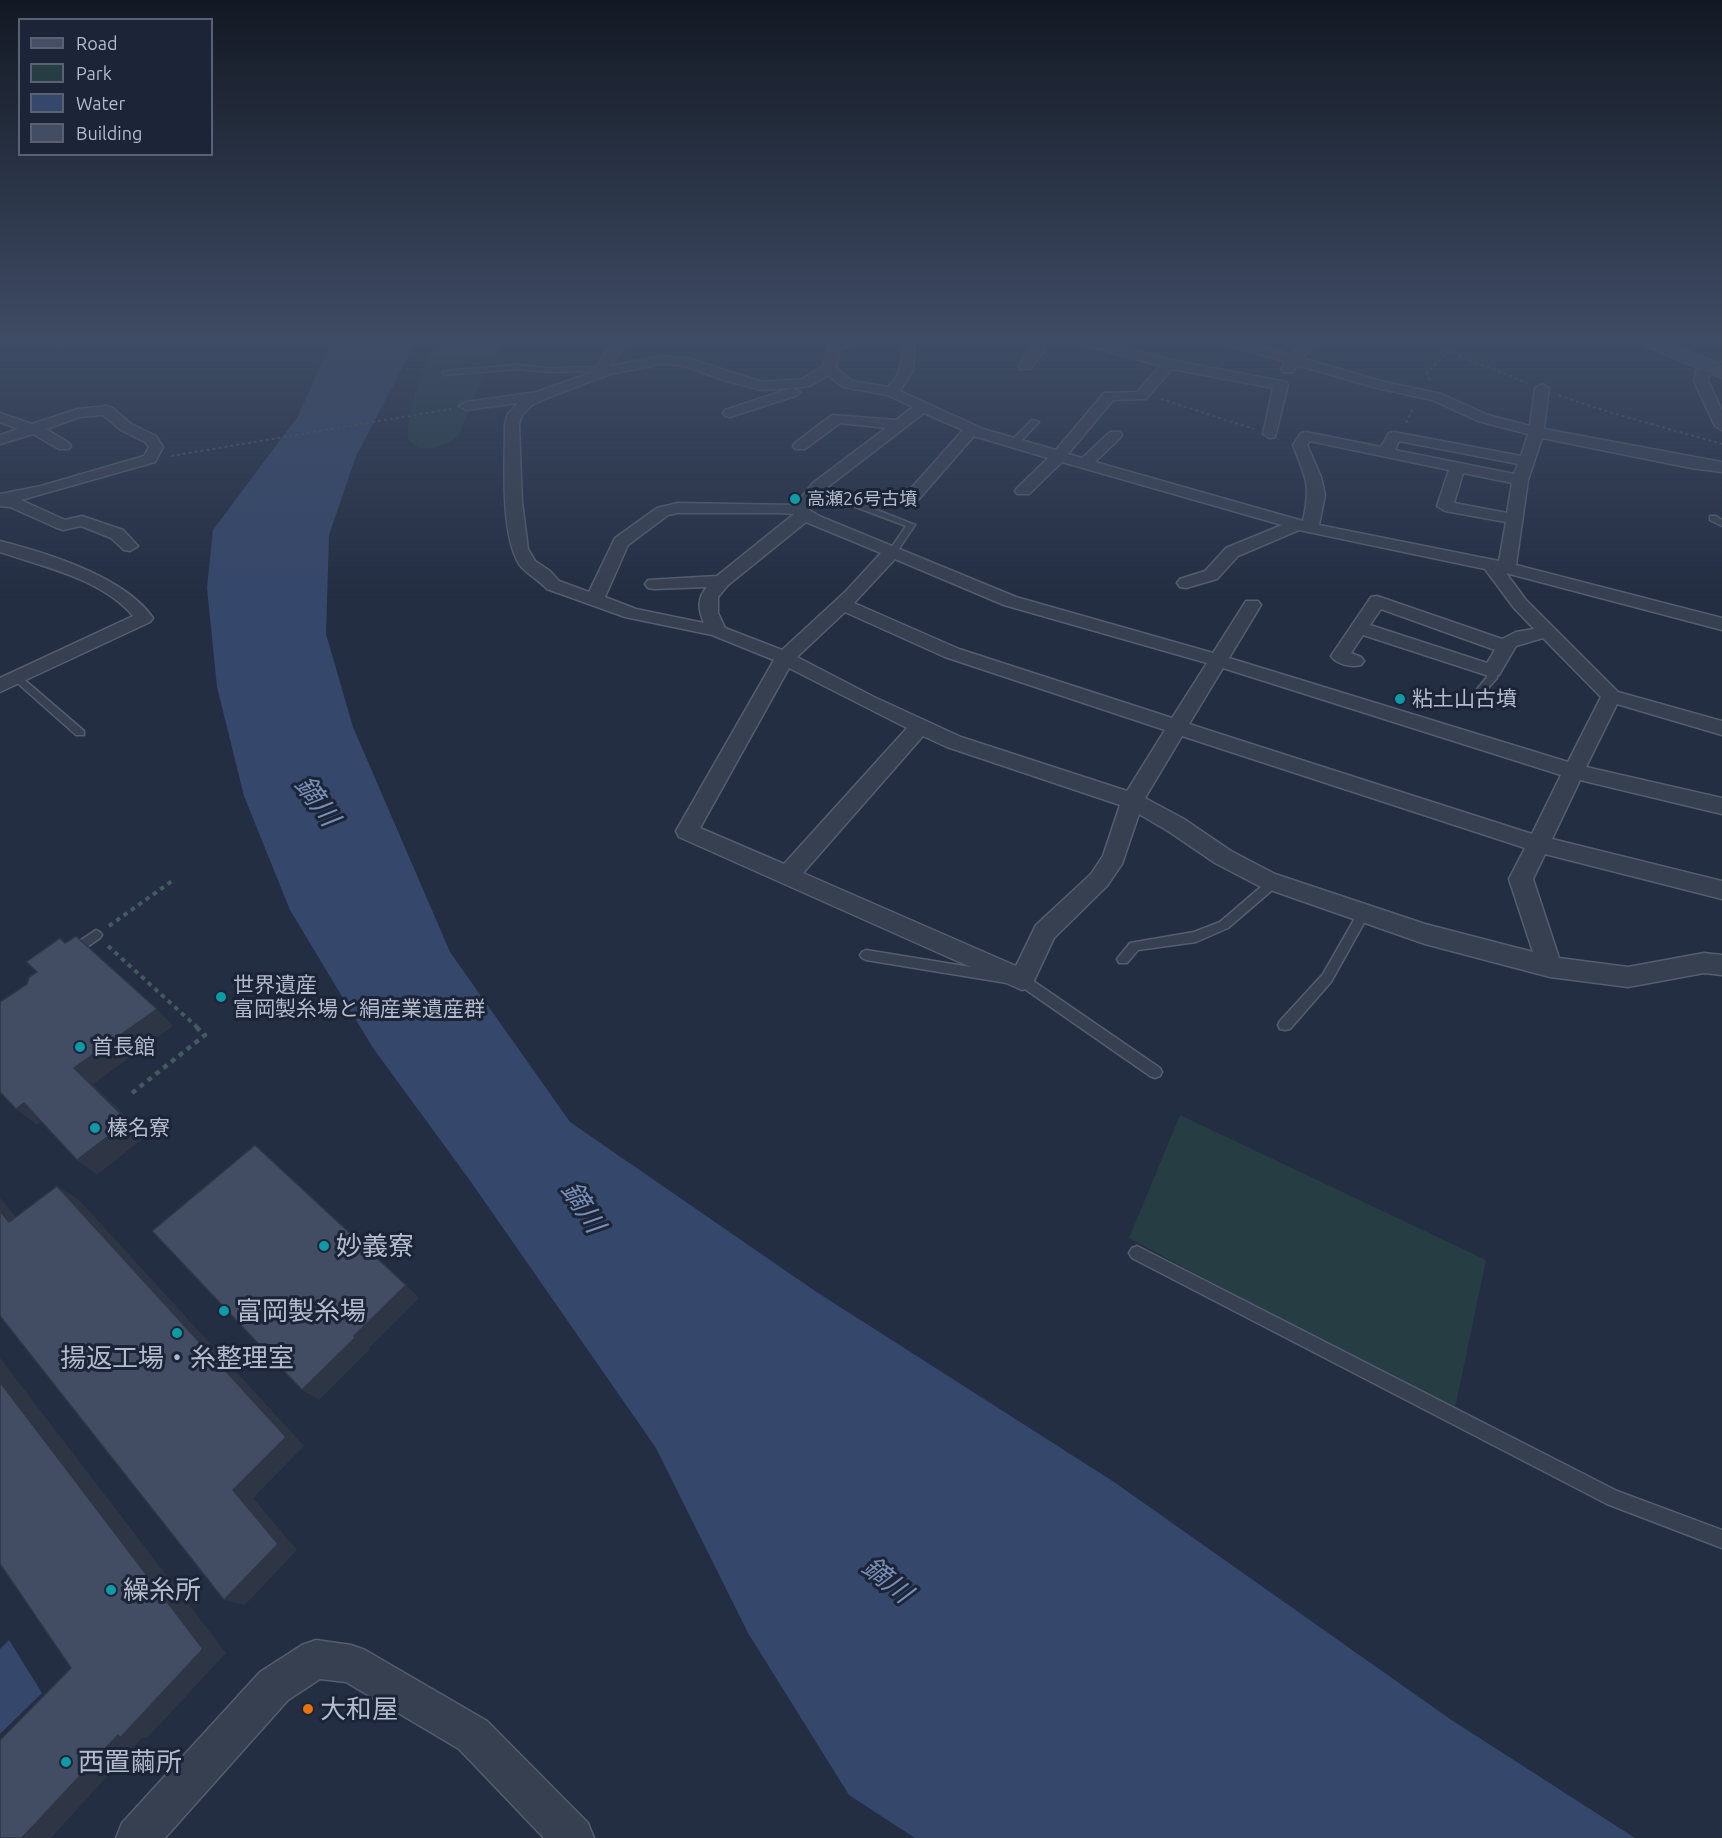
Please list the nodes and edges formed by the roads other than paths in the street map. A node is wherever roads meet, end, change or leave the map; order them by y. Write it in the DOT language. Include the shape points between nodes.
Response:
graph roads {
  1 [pos="33,428"];
  2 [pos="127,428"];
  3 [pos="512,428"];
  4 [pos="824,428"];
  5 [pos="895,428"];
  6 [pos="969,428"];
  7 [pos="1029,428"];
  8 [pos="1082,428"];
  9 [pos="1271,428"];
  10 [pos="1520,428"];
  11 [pos="1537,428"];
  12 [pos="972,429"];
  13 [pos="1536,432"];
  14 [pos="1270,434"];
  15 [pos="1115,435"];
  16 [pos="0,440"];
  17 [pos="1014,443"];
  18 [pos="64,446"];
  19 [pos="800,446"];
  20 [pos="1386,453"];
  21 [pos="1058,457"];
  22 [pos="1525,461"];
  23 [pos="1083,465"];
  24 [pos="1722,467"];
  25 [pos="1457,468"];
  26 [pos="1520,480"];
  27 [pos="816,489"];
  28 [pos="1023,490"];
  29 [pos="913,496"];
  30 [pos="0,500"];
  31 [pos="802,512"];
  32 [pos="1713,518"];
  33 [pos="1513,519"];
  34 [pos="1722,524"];
  35 [pos="1303,526"];
  36 [pos="0,546"];
  37 [pos="130,546"];
  38 [pos="893,551"];
  39 [pos="1499,566"];
  40 [pos="722,582"];
  41 [pos="1186,583"];
  42 [pos="654,584"];
  43 [pos="594,601"];
  44 [pos="842,604"];
  45 [pos="1252,604"];
  46 [pos="1722,624"];
  47 [pos="1359,628"];
  48 [pos="717,631"];
  49 [pos="1546,632"];
  50 [pos="1506,647"];
  51 [pos="785,658"];
  52 [pos="1216,660"];
  53 [pos="1354,661"];
  54 [pos="1492,671"];
  55 [pos="9,682"];
  56 [pos="1477,695"];
  57 [pos="1611,696"];
  58 [pos="920,726"];
  59 [pos="1177,727"];
  60 [pos="1722,728"];
  61 [pos="80,733"];
  62 [pos="1575,772"];
  63 [pos="1131,801"];
  64 [pos="1722,806"];
  65 [pos="1537,844"];
  66 [pos="788,875"];
  67 [pos="1274,882"];
  68 [pos="1722,890"];
  69 [pos="1363,914"];
  70 [pos="96,935"];
  71 [pos="866,955"];
  72 [pos="67,956"];
  73 [pos="1123,959"];
  74 [pos="1722,965"];
  75 [pos="1550,967"];
  76 [pos="1022,980"];
  77 [pos="1285,1025"];
  78 [pos="1155,1072"];
  79 [pos="1137,1253"];
  80 [pos="1722,1539"];
  81 [pos="137,1838"];
  82 [pos="573,1838"];
  1 -- 16 [label="street"];
  1 -- 18 [label="street"];
  2 -- 30 [label="street" via="151,440 156,447 150,459"];
  3 -- 43 [label="street" via="520,549 528,564 553,585"];
  4 -- 19 [label="street"];
  5 -- 27 [label="street"];
  6 -- 12 [label="street"];
  7 -- 17 [label="lane"];
  8 -- 21 [label="street"];
  9 -- 14 [label="street"];
  10 -- 13 [label="street"];
  11 -- 13 [label="street"];
  12 -- 17 [label="street"];
  12 -- 29 [label="street"];
  13 -- 22 [label="street"];
  13 -- 24 [label="street"];
  15 -- 23 [label="street"];
  17 -- 21 [label="street"];
  20 -- 22 [label="street" via="1394,436"];
  20 -- 25 [label="street"];
  20 -- 35 [label="street" via="1306,436 1300,445 1317,495"];
  21 -- 23 [label="street"];
  21 -- 28 [label="street"];
  22 -- 26 [label="street"];
  23 -- 35 [label="street"];
  25 -- 26 [label="street"];
  25 -- 33 [label="street" via="1445,506"];
  26 -- 33 [label="street"];
  27 -- 31 [label="street"];
  27 -- 38 [label="lane" via="911,525"];
  30 -- 37 [label="street" via="63,525 82,521 117,534"];
  31 -- 38 [label="street"];
  31 -- 40 [label="street"];
  31 -- 43 [label="street" via="756,507 663,511 621,542"];
  32 -- 34 [label="lane"];
  33 -- 39 [label="street"];
  35 -- 39 [label="street"];
  35 -- 41 [label="street" via="1232,552 1211,575"];
  36 -- 55 [label="street" via="110,589 138,607 144,618"];
  38 -- 44 [label="street"];
  38 -- 52 [label="street" via="1010,601"];
  39 -- 46 [label="street"];
  39 -- 49 [label="street" via="1520,604"];
  40 -- 42 [label="street"];
  40 -- 48 [label="street" via="709,596 709,614"];
  43 -- 48 [label="street" via="671,623"];
  44 -- 51 [label="street"];
  44 -- 59 [label="street" via="952,653"];
  45 -- 52 [label="street"];
  47 -- 50 [label="street" via="1377,601"];
  47 -- 53 [label="street" via="1340,656"];
  47 -- 54 [label="street"];
  48 -- 51 [label="street"];
  49 -- 50 [label="street" via="1523,636"];
  49 -- 57 [label="street"];
  50 -- 54 [label="street"];
  51 -- 58 [label="street"];
  51 -- 66 [label="street" via="687,831"];
  52 -- 59 [label="street"];
  52 -- 62 [label="street"];
  54 -- 56 [label="lane" via="1492,678"];
  55 -- 61 [label="lane"];
  57 -- 60 [label="street"];
  57 -- 62 [label="street"];
  58 -- 63 [label="street" via="954,742"];
  58 -- 66 [label="street"];
  59 -- 63 [label="street"];
  59 -- 65 [label="street"];
  62 -- 64 [label="street"];
  62 -- 65 [label="street"];
  63 -- 67 [label="street" via="1223,857"];
  63 -- 76 [label="street" via="1114,858 1100,880 1045,932"];
  65 -- 68 [label="street"];
  65 -- 75 [label="street" via="1521,879"];
  66 -- 76 [label="street"];
  67 -- 69 [label="street"];
  67 -- 73 [label="lane" via="1224,925 1196,937 1134,946"];
  69 -- 75 [label="street"];
  69 -- 77 [label="lane" via="1327,978"];
  70 -- 72 [label="lane"];
  71 -- 76 [label="lane"];
  74 -- 75 [label="street" via="1704,963 1628,977"];
  76 -- 78 [label="lane"];
  79 -- 80 [label="lane" via="1613,1498"];
  81 -- 82 [label="street" via="274,1686 316,1659 351,1664 473,1735"];
}
